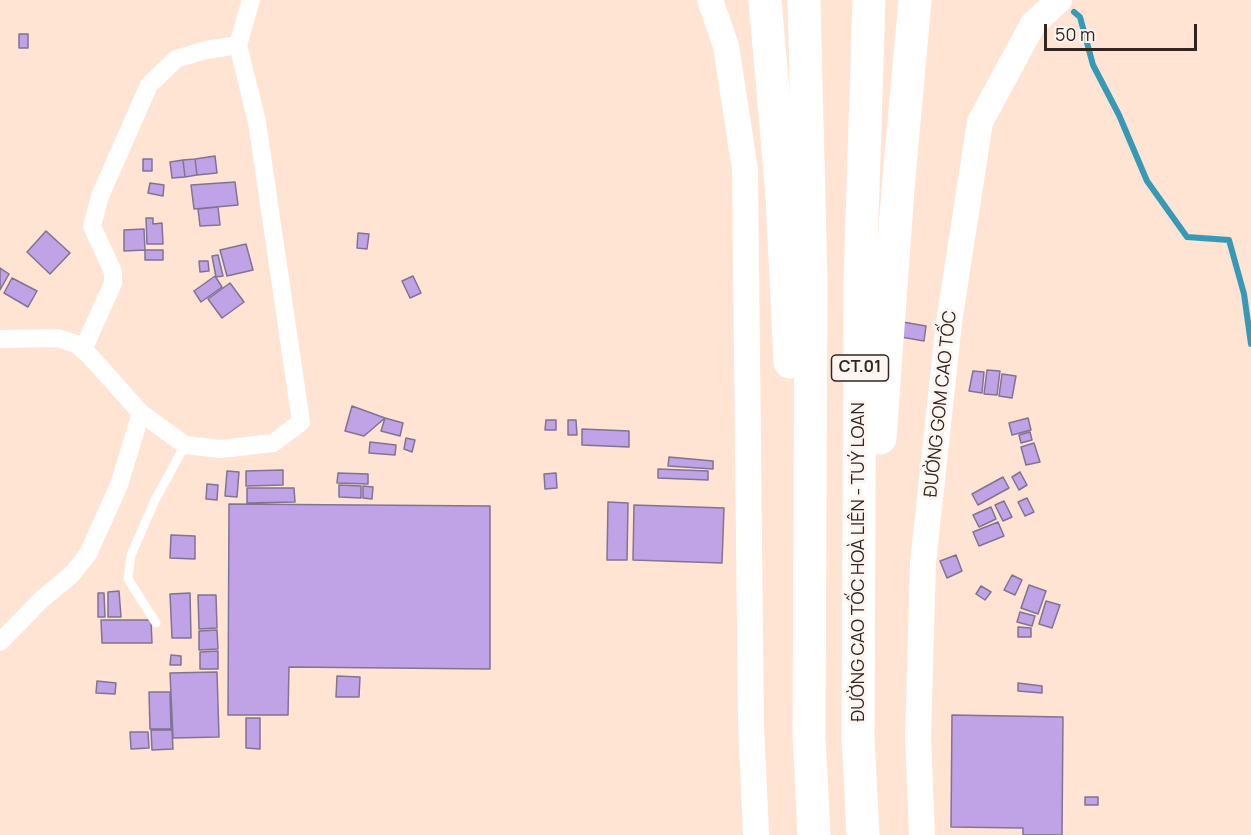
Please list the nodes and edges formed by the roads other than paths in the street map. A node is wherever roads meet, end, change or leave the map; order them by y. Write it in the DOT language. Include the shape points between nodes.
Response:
graph roads {
  1 [pos="251,0"];
  2 [pos="710,0"];
  3 [pos="765,0"];
  4 [pos="804,0"];
  5 [pos="868,0"];
  6 [pos="915,0"];
  7 [pos="1059,0"];
  8 [pos="238,45"];
  9 [pos="0,339"];
  10 [pos="83,350"];
  11 [pos="141,412"];
  12 [pos="185,445"];
  13 [pos="156,623"];
  14 [pos="0,642"];
  15 [pos="809,736"];
  16 [pos="858,736"];
  17 [pos="756,835"];
  18 [pos="814,835"];
  19 [pos="863,835"];
  20 [pos="922,835"];
  1 -- 8 [label="street"];
  2 -- 17 [label="main road" via="726,46 745,170 751,725"];
  3 -- 15 [label="highway" via="782,196"];
  4 -- 15 [label="highway, CT.01" via="812,281"];
  5 -- 16 [label="highway, ĐƯỜNG CAO TỐC HOÀ LIÊN - TUÝ LOAN / CT.01" via="860,281"];
  6 -- 16 [label="highway"];
  7 -- 20 [label="main road, ĐƯỜNG GOM CAO TỐC" via="1033,24 980,122 950,322 923,563 918,737"];
  8 -- 10 [label="street" via="176,60 149,86 100,196 92,226 113,272 113,283"];
  8 -- 12 [label="street" via="257,122 301,422 273,443 221,449"];
  9 -- 10 [label="street" via="58,338"];
  10 -- 11 [label="street"];
  11 -- 12 [label="street"];
  11 -- 14 [label="street" via="119,485 88,554"];
  12 -- 13 [label="lane" via="131,555 128,579"];
  15 -- 18 [label="highway, CT.01"];
  16 -- 19 [label="highway, ĐƯỜNG CAO TỐC HOÀ LIÊN - TUÝ LOAN / CT.01"];
}
